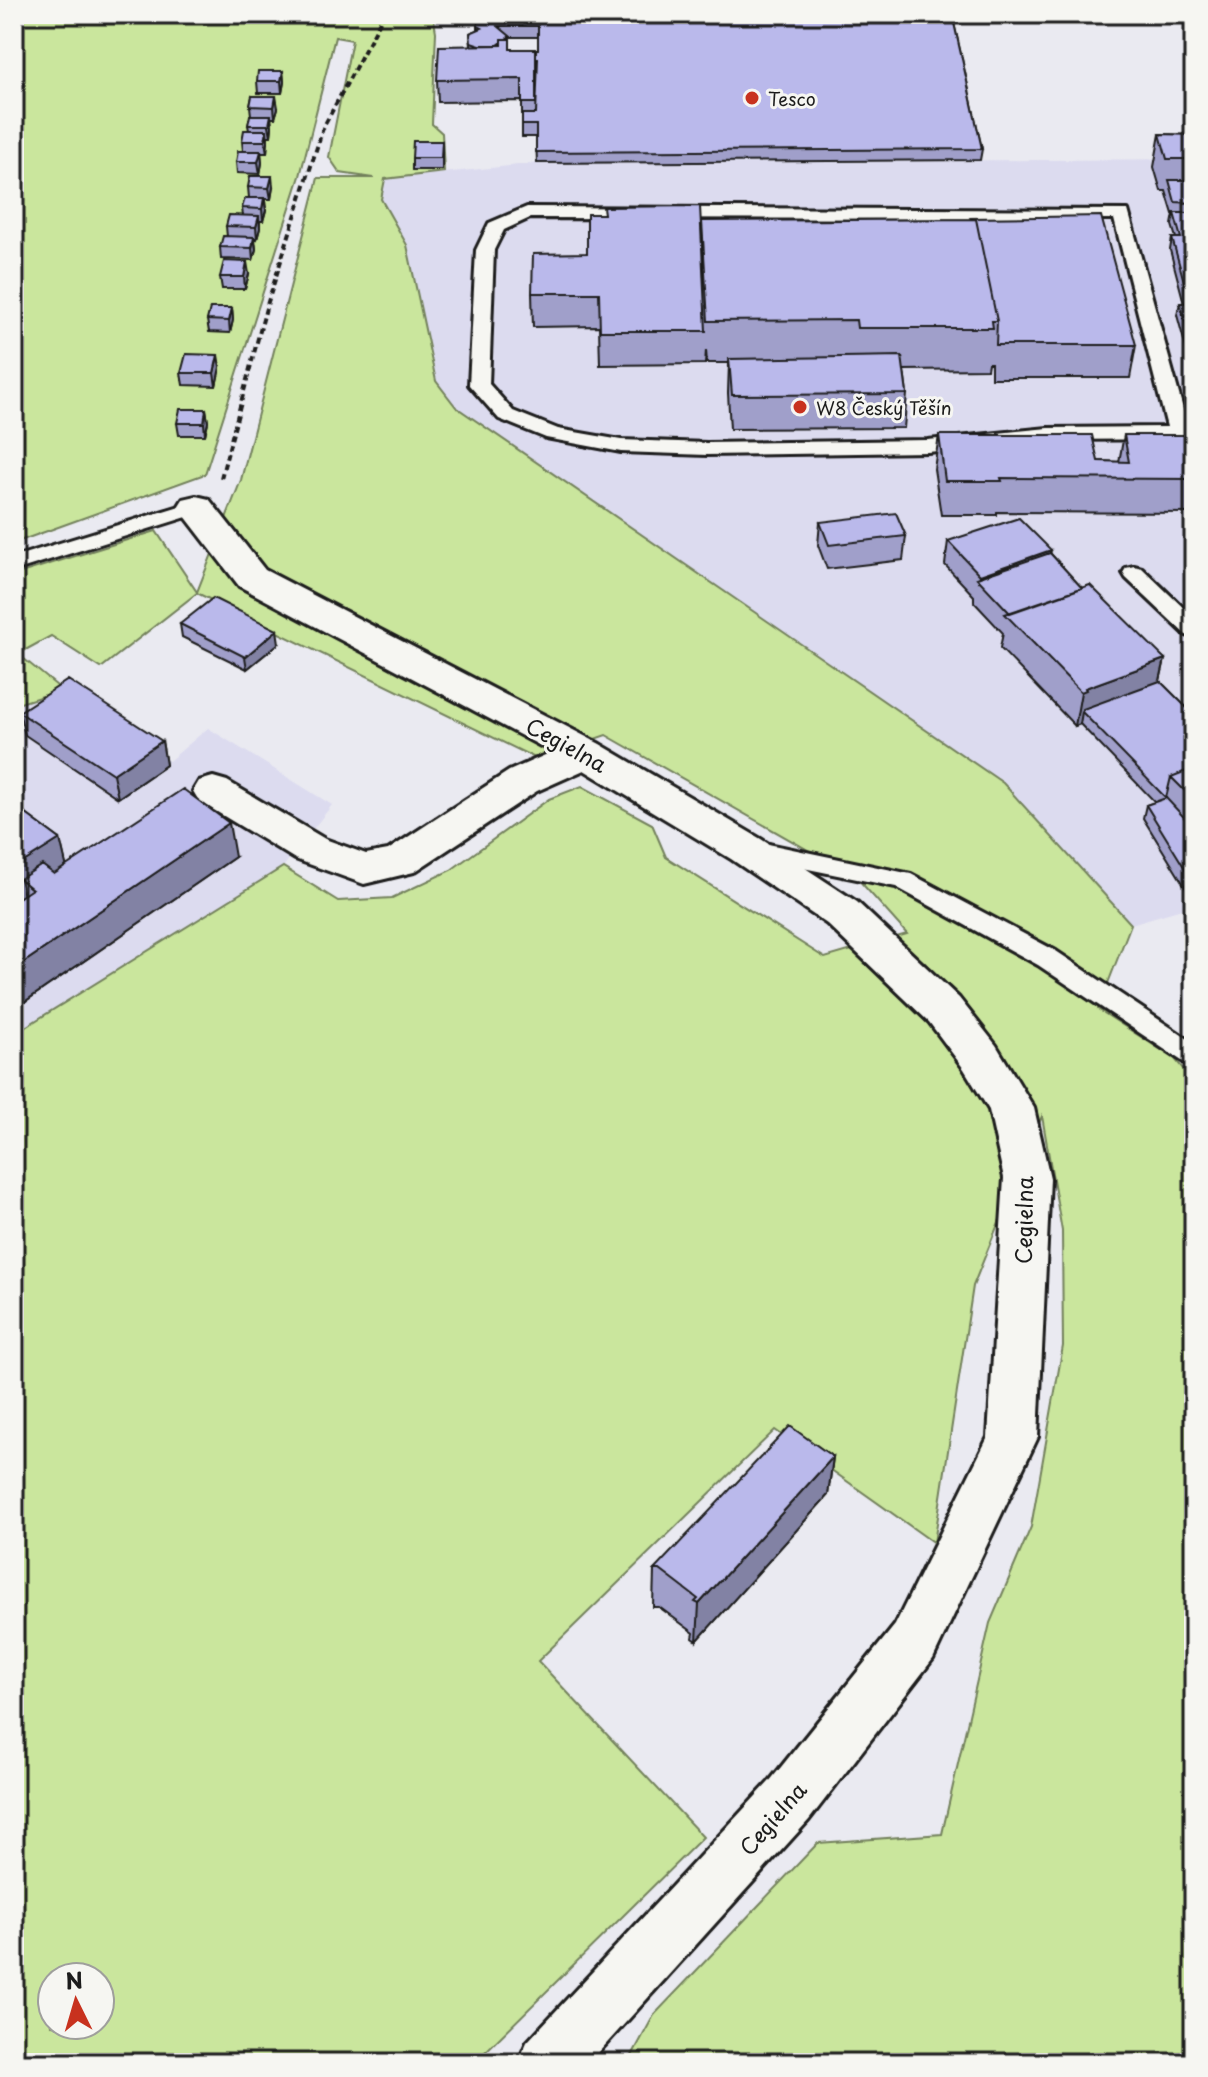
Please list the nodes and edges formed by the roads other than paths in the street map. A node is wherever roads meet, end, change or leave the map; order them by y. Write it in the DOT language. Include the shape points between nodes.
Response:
graph roads {
  1 [pos="1187,433"];
  2 [pos="196,507"];
  3 [pos="14,564"];
  4 [pos="1134,573"];
  5 [pos="1194,630"];
  6 [pos="586,753"];
  7 [pos="213,791"];
  8 [pos="746,849"];
  9 [pos="1194,1056"];
  10 [pos="548,2063"];
  1 -- 1 [label="lane" via="1048,434 928,446 707,449 621,446 553,434 506,415 479,385 485,250 496,227 527,212 1122,214"];
  2 -- 3 [label="lane"];
  2 -- 6 [label="street, Cegielna" via="252,578"];
  4 -- 5 [label="lane"];
  6 -- 7 [label="street" via="523,781 399,862 364,869 310,849"];
  6 -- 8 [label="street, Cegielna"];
  8 -- 9 [label="lane" via="902,880 1047,958"];
  8 -- 10 [label="street, Cegielna" via="842,913 944,1010 1011,1108 1027,1178 1013,1437 914,1642 789,1801"];
}
